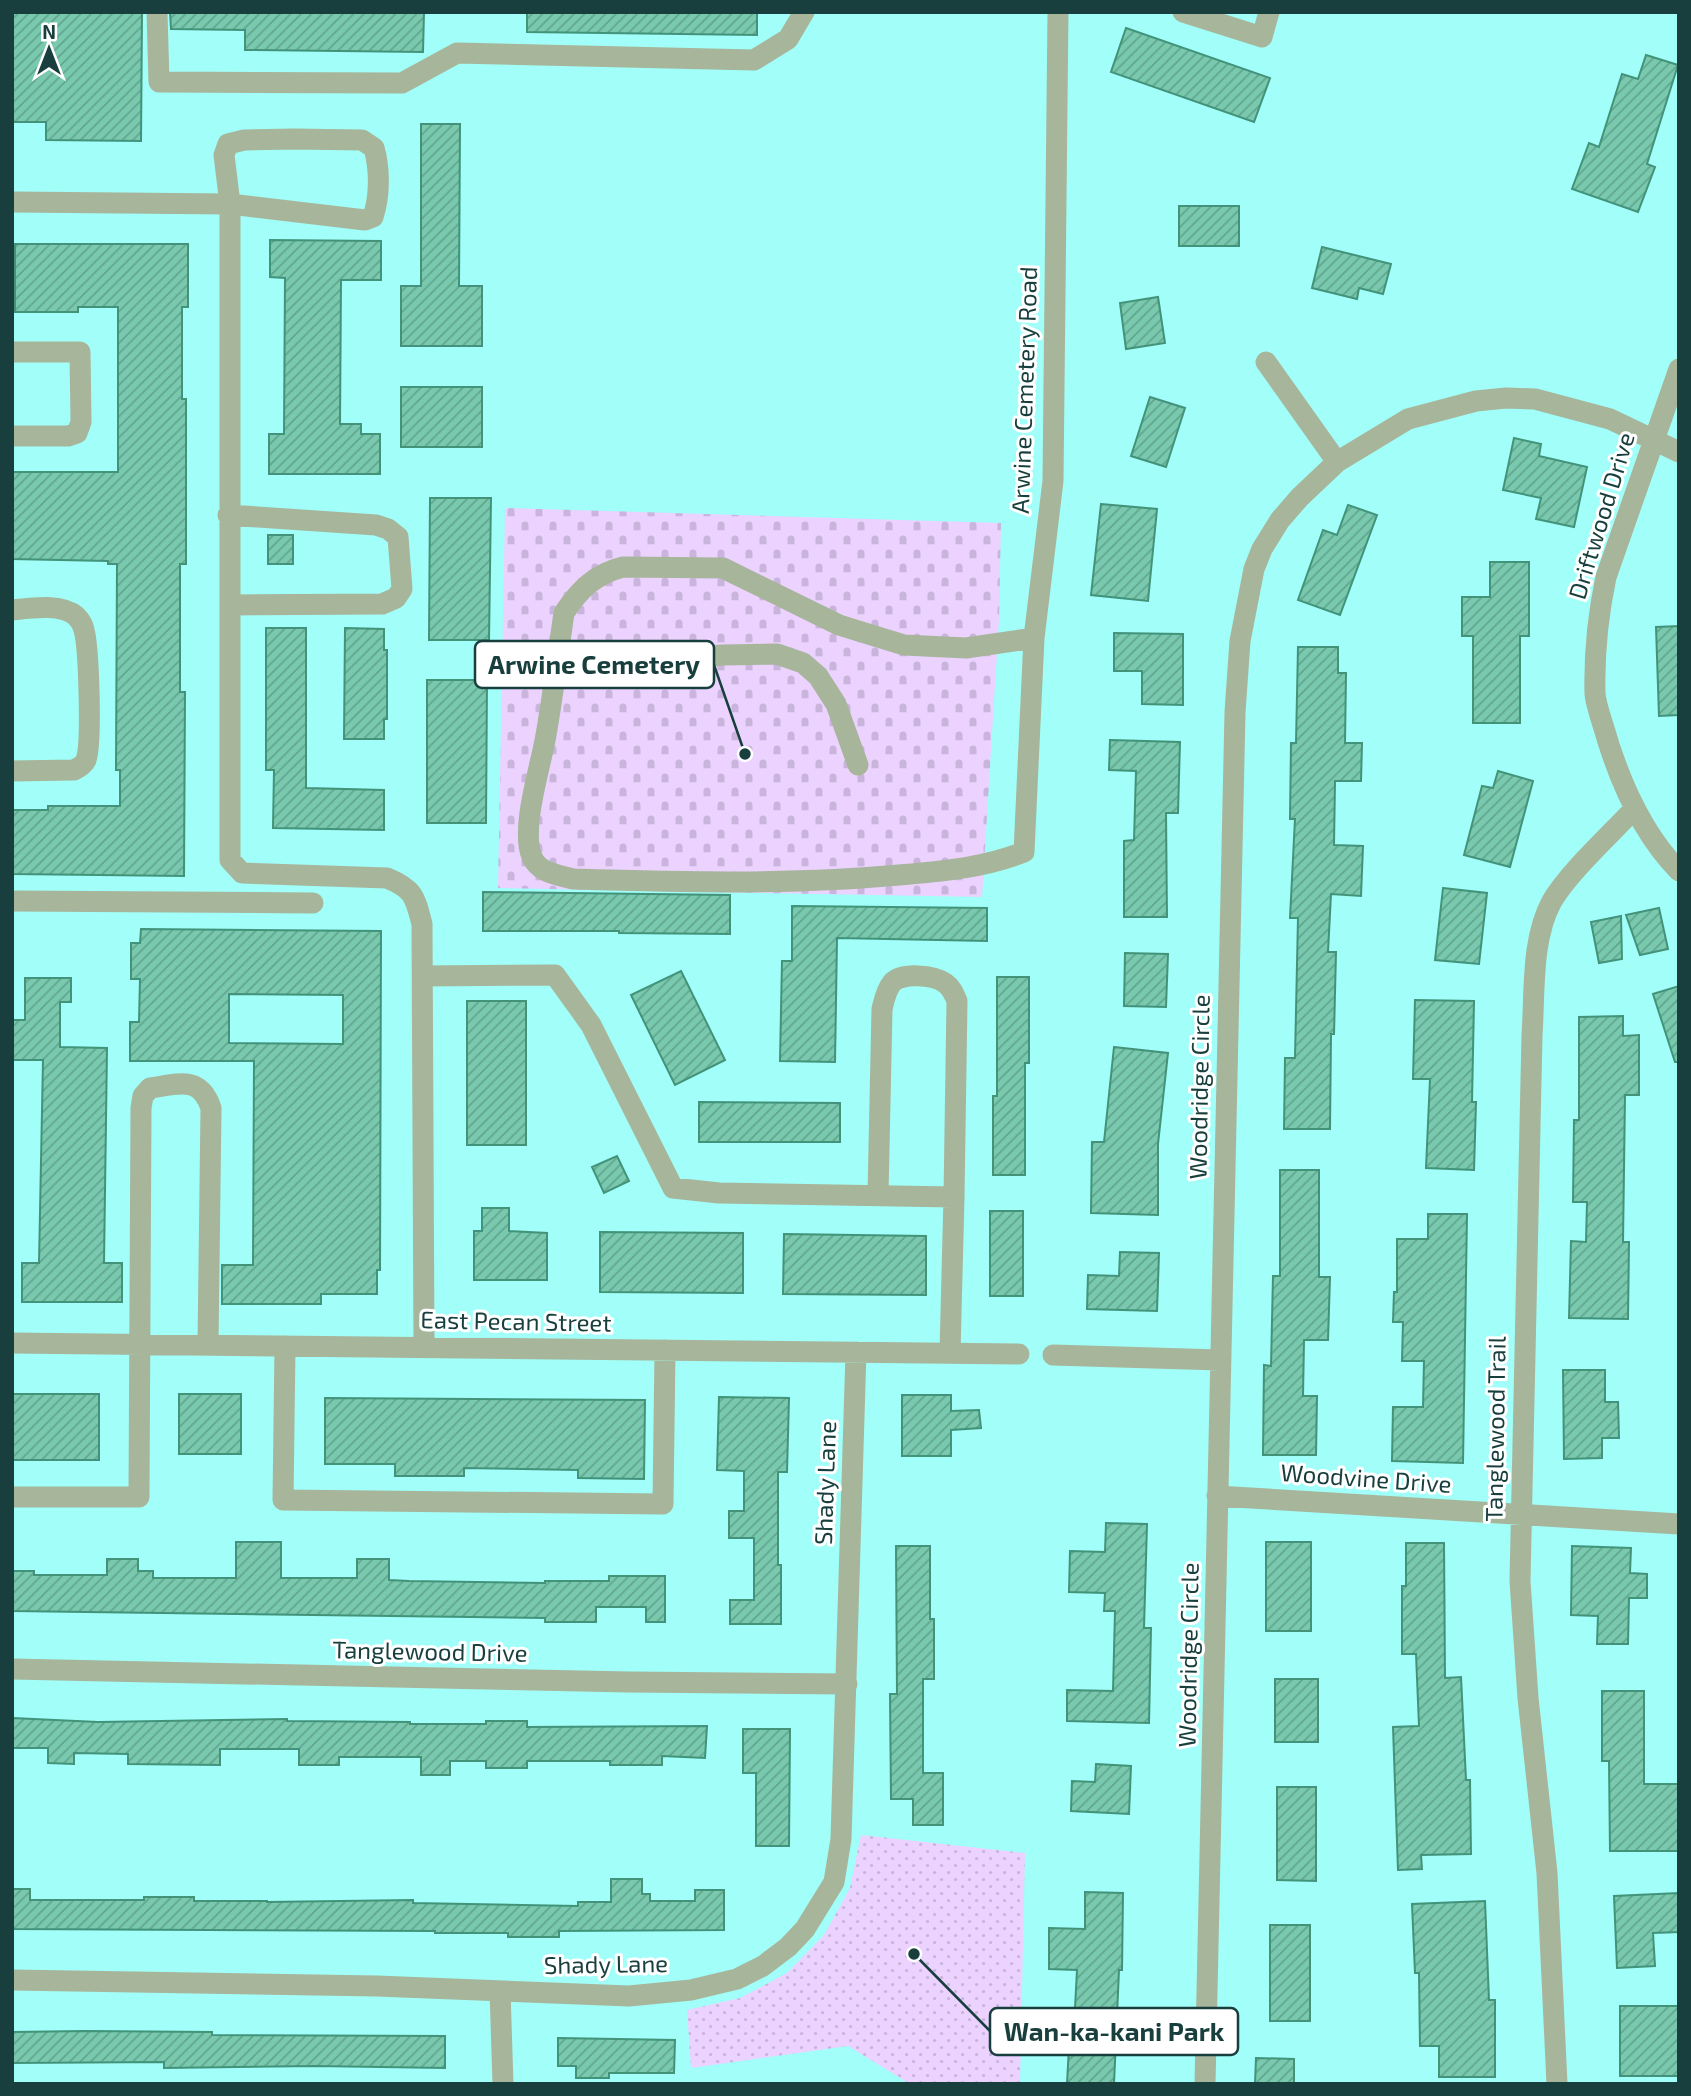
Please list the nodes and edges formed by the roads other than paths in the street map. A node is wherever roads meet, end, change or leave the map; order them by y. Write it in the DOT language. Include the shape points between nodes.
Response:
graph roads {
  1 [pos="158,12"];
  2 [pos="804,12"];
  3 [pos="1058,12"];
  4 [pos="1183,12"];
  5 [pos="1269,12"];
  6 [pos="12,202"];
  7 [pos="230,204"];
  8 [pos="12,352"];
  9 [pos="1266,362"];
  10 [pos="1679,369"];
  11 [pos="12,436"];
  12 [pos="1653,439"];
  13 [pos="1679,452"];
  14 [pos="1337,462"];
  15 [pos="228,515"];
  16 [pos="231,605"];
  17 [pos="12,610"];
  18 [pos="1034,638"];
  19 [pos="557,663"];
  20 [pos="858,765"];
  21 [pos="12,771"];
  22 [pos="1635,808"];
  23 [pos="1679,871"];
  24 [pos="12,901"];
  25 [pos="313,903"];
  26 [pos="423,976"];
  27 [pos="878,1195"];
  28 [pos="954,1197"];
  29 [pos="12,1343"];
  30 [pos="139,1344"];
  31 [pos="208,1345"];
  32 [pos="285,1346"];
  33 [pos="424,1347"];
  34 [pos="665,1350"];
  35 [pos="856,1352"];
  36 [pos="950,1353"];
  37 [pos="1019,1354"];
  38 [pos="1053,1355"];
  39 [pos="1220,1360"];
  40 [pos="1217,1496"];
  41 [pos="12,1497"];
  42 [pos="1521,1515"];
  43 [pos="1679,1524"];
  44 [pos="12,1669"];
  45 [pos="847,1684"];
  46 [pos="12,1980"];
  47 [pos="500,1991"];
  48 [pos="503,2084"];
  49 [pos="1205,2084"];
  50 [pos="1557,2084"];
  1 -- 2 [label="street" via="159,82 375,83 402,83 457,53 754,60 788,39"];
  3 -- 18 [label="street, Arwine Cemetery Road" via="1053,481"];
  4 -- 5 [label="street" via="1262,37"];
  6 -- 7 [label="street"];
  7 -- 7 [label="street" via="365,220 373,217 377,204 374,148 362,140 244,140 228,144 224,155"];
  7 -- 15 [label="street"];
  8 -- 11 [label="street" via="80,352 81,422 77,433 68,436"];
  9 -- 14 [label="street"];
  10 -- 12 [label="street, Driftwood Drive"];
  12 -- 13 [label="street, Woodridge Circle"];
  12 -- 14 [label="street, Woodridge Circle" via="1610,419 1535,399 1506,398 1408,419"];
  12 -- 22 [label="street, Driftwood Drive" via="1598,611 1595,696 1612,755"];
  14 -- 39 [label="street, Woodridge Circle" via="1280,520 1262,549 1240,641"];
  15 -- 16 [label="street"];
  15 -- 16 [label="street" via="388,529 398,537 401,589 396,598 382,604"];
  16 -- 26 [label="street" via="230,860 242,873 387,878 404,885 414,896 422,924"];
  17 -- 21 [label="street" via="65,610 84,628 89,727 86,761 80,767"];
  18 -- 19 [label="street" via="967,648 904,645 839,625 723,568 623,567 595,577 574,598 564,613"];
  18 -- 19 [label="street, Arwine Cemetery Road" via="1024,852 965,869 857,879 597,880 546,872 532,858 529,831"];
  19 -- 20 [label="street" via="777,654 803,663 818,676 836,704"];
  22 -- 23 [label="street, Driftwood Drive" via="1645,830"];
  22 -- 42 [label="street, Tanglewood Trail" via="1552,902 1538,957 1532,1034"];
  24 -- 25 [label="street"];
  26 -- 27 [label="street" via="555,975 591,1025 673,1188"];
  26 -- 33 [label="street"];
  27 -- 28 [label="street"];
  27 -- 28 [label="street" via="882,1009 898,978 927,977 942,981 957,1002"];
  28 -- 36 [label="street"];
  29 -- 30 [label="street, East Pecan Street"];
  30 -- 31 [label="street, East Pecan Street"];
  30 -- 31 [label="street" via="143,1096 150,1088 186,1083 206,1093 211,1108"];
  30 -- 41 [label="street" via="139,1497"];
  31 -- 32 [label="street, East Pecan Street"];
  32 -- 33 [label="street, East Pecan Street"];
  32 -- 34 [label="street" via="283,1500 351,1501 663,1504"];
  33 -- 34 [label="street, East Pecan Street"];
  34 -- 35 [label="street, East Pecan Street"];
  35 -- 36 [label="street, East Pecan Street"];
  35 -- 45 [label="street, Shady Lane"];
  36 -- 37 [label="street, East Pecan Street"];
  38 -- 39 [label="street"];
  39 -- 40 [label="street, Woodridge Circle"];
  40 -- 42 [label="street, Woodvine Drive"];
  40 -- 49 [label="street, Woodridge Circle"];
  42 -- 43 [label="street, Woodvine Drive"];
  42 -- 50 [label="street, Tanglewood Trail" via="1520,1581 1547,1872"];
  44 -- 45 [label="street, Tanglewood Drive"];
  45 -- 47 [label="street, Shady Lane" via="841,1839 834,1882 788,1947 737,1979 691,1990 629,1996"];
  46 -- 47 [label="street, Shady Lane"];
  47 -- 48 [label="street"];
}
